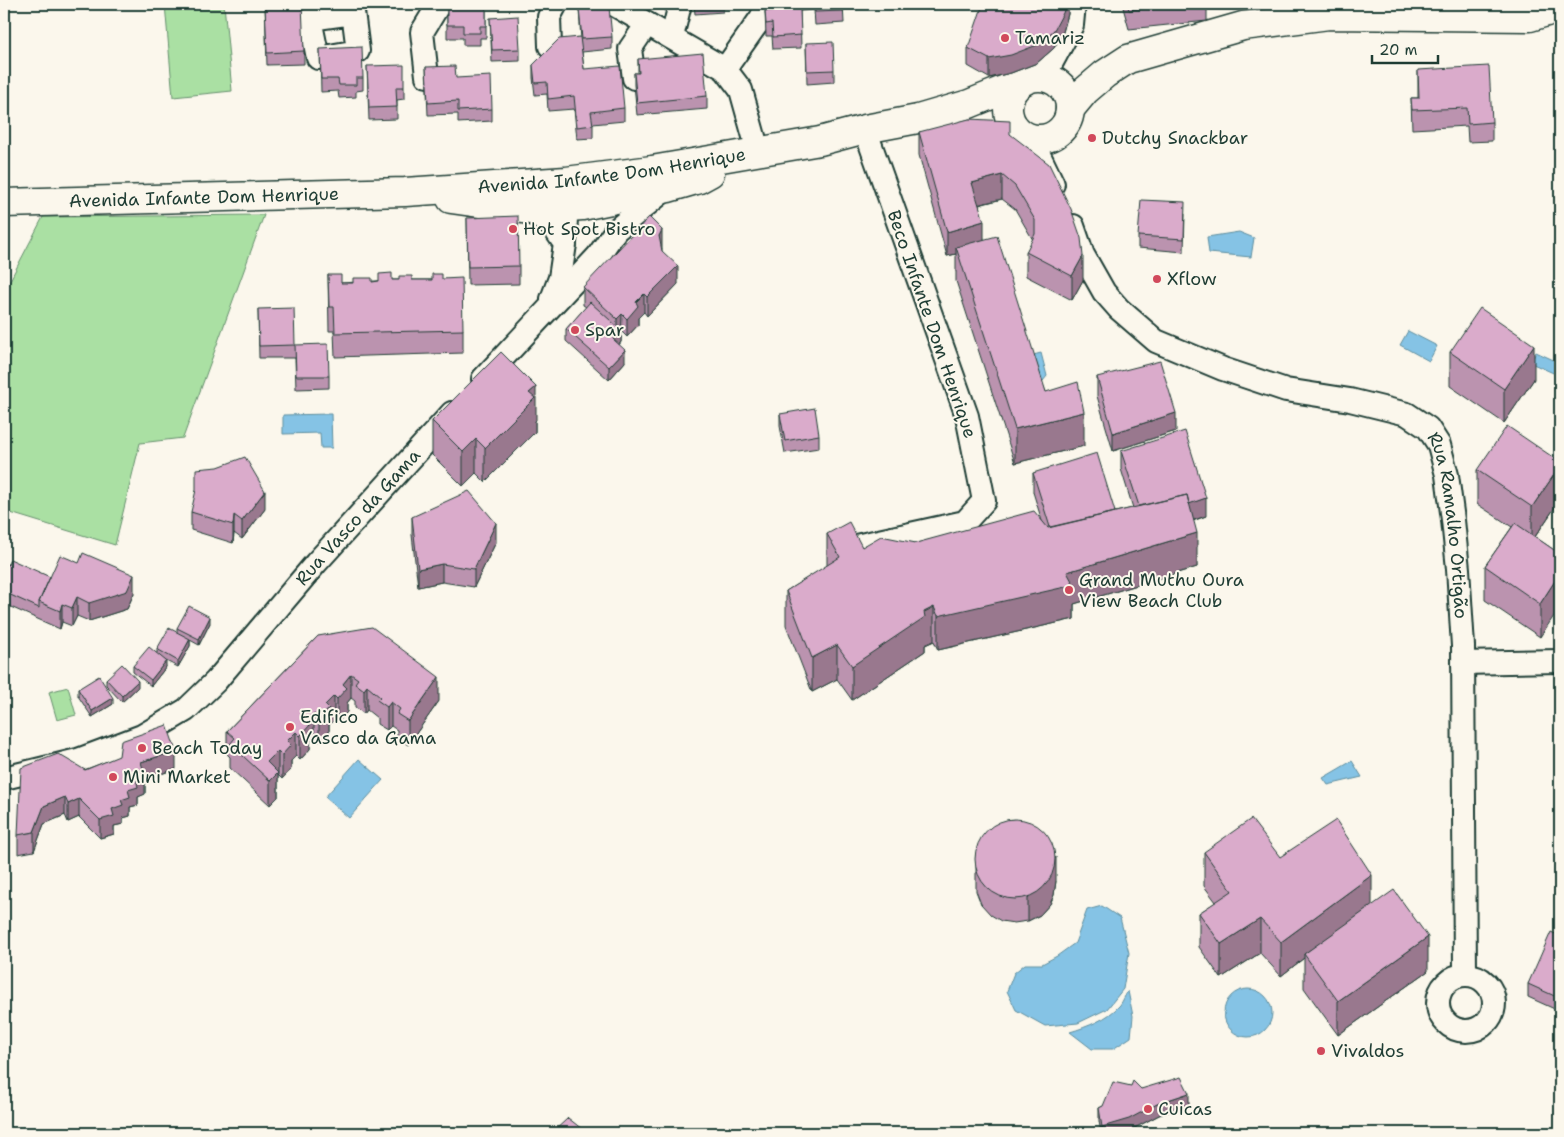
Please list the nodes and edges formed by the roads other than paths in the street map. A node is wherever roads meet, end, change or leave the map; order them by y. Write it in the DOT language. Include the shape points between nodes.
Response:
graph roads {
  1 [pos="439,4"];
  2 [pos="556,4"];
  3 [pos="613,4"];
  4 [pos="680,4"];
  5 [pos="768,4"];
  6 [pos="1074,4"];
  7 [pos="1560,8"];
  8 [pos="646,24"];
  9 [pos="672,37"];
  10 [pos="550,46"];
  11 [pos="726,70"];
  12 [pos="1105,74"];
  13 [pos="427,76"];
  14 [pos="634,78"];
  15 [pos="1024,81"];
  16 [pos="1057,82"];
  17 [pos="1070,109"];
  18 [pos="918,119"];
  19 [pos="865,129"];
  20 [pos="1022,131"];
  21 [pos="758,151"];
  22 [pos="671,177"];
  23 [pos="473,186"];
  24 [pos="405,192"];
  25 [pos="582,202"];
  26 [pos="4,203"];
  27 [pos="529,210"];
  28 [pos="616,230"];
  29 [pos="565,244"];
  30 [pos="548,308"];
  31 [pos="856,546"];
  32 [pos="1560,661"];
  33 [pos="1463,663"];
  34 [pos="4,778"];
  35 [pos="1465,974"];
  1 -- 13 [label="street" via="422,32"];
  2 -- 10 [label="street" via="549,16"];
  3 -- 8 [label="street"];
  4 -- 9 [label="street"];
  5 -- 11 [label="street"];
  6 -- 15 [label="street" via="1072,25 1052,62"];
  7 -- 12 [label="street" via="1530,17 1328,15 1243,26 1128,59"];
  8 -- 9 [label="street"];
  8 -- 14 [label="street" via="630,49"];
  9 -- 11 [label="street"];
  11 -- 21 [label="street" via="741,90"];
  12 -- 16 [label="street"];
  12 -- 17 [label="street"];
  15 -- 16 [label="street" via="1040,76"];
  15 -- 18 [label="street, Avenida Infante Dom Henrique" via="969,104"];
  15 -- 20 [label="street" via="1012,93 1008,103 1008,113"];
  16 -- 17 [label="street" via="1065,90"];
  17 -- 20 [label="street" via="1066,124 1051,137 1041,139"];
  18 -- 19 [label="street, Avenida Infante Dom Henrique"];
  18 -- 20 [label="street, Avenida Infante Dom Henrique" via="950,118"];
  19 -- 21 [label="street, Avenida Infante Dom Henrique"];
  19 -- 31 [label="street, Beco Infante Dom Henrique" via="967,416 984,501 965,522"];
  20 -- 33 [label="street, Rua Ramalho Ortigão" via="1065,207 1083,255 1104,292 1156,341 1223,369 1286,390 1350,400 1406,414 1428,428 1439,445 1447,475 1458,569"];
  21 -- 22 [label="street, Avenida Infante Dom Henrique" via="699,179"];
  22 -- 23 [label="street, Avenida Infante Dom Henrique"];
  22 -- 25 [label="street, Avenida Infante Dom Henrique"];
  22 -- 28 [label="street, Rua Vasco da Gama"];
  23 -- 24 [label="street, Avenida Infante Dom Henrique"];
  23 -- 25 [label="street" via="496,195"];
  24 -- 26 [label="street, Avenida Infante Dom Henrique"];
  24 -- 27 [label="street, Avenida Infante Dom Henrique"];
  25 -- 27 [label="street, Avenida Infante Dom Henrique"];
  25 -- 28 [label="street" via="605,209"];
  25 -- 29 [label="street" via="566,216"];
  27 -- 29 [label="street" via="554,228"];
  28 -- 30 [label="street, Rua Vasco da Gama" via="598,256"];
  29 -- 30 [label="street" via="560,278"];
  30 -- 34 [label="street, Rua Vasco da Gama" via="316,563 216,681 186,710 142,736 78,760"];
  32 -- 33 [label="street"];
  33 -- 35 [label="street, Rua Ramalho Ortigão"];
}
